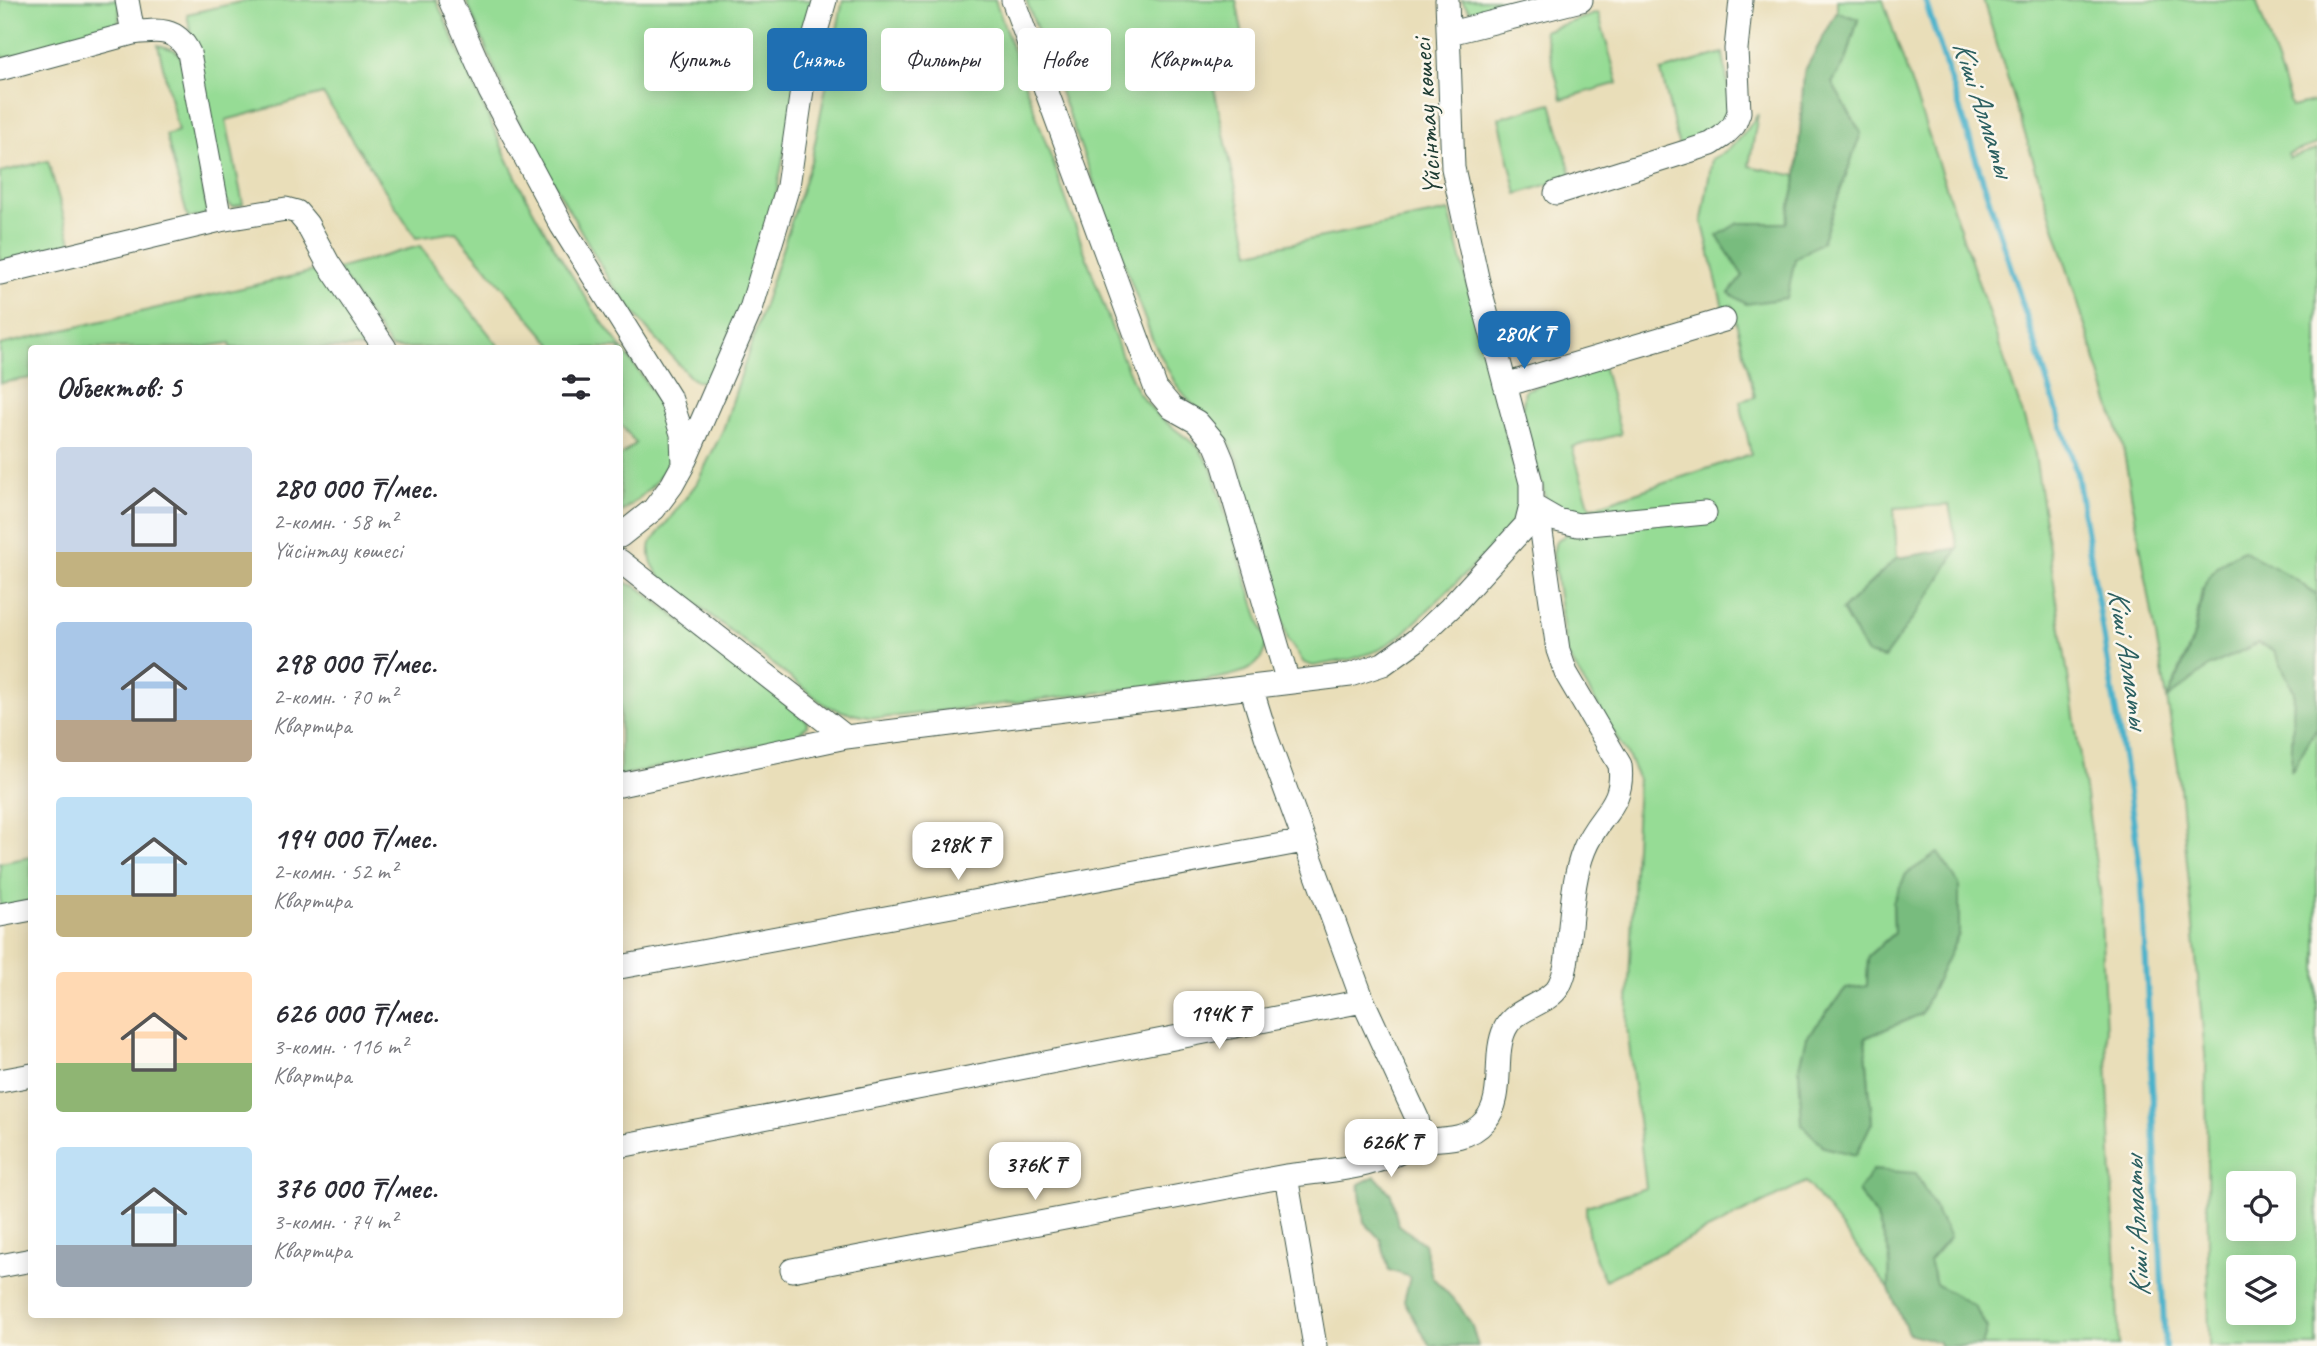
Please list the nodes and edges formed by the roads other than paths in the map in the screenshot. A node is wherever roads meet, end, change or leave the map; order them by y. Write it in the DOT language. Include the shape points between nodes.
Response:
graph roads {
  1 [pos="127,0"];
  2 [pos="450,0"];
  3 [pos="825,0"];
  4 [pos="1013,0"];
  5 [pos="1447,0"];
  6 [pos="1581,0"];
  7 [pos="1741,0"];
  8 [pos="133,33"];
  9 [pos="1450,33"];
  10 [pos="0,69"];
  11 [pos="1556,193"];
  12 [pos="220,220"];
  13 [pos="0,273"];
  14 [pos="1724,320"];
  15 [pos="383,345"];
  16 [pos="1505,385"];
  17 [pos="683,465"];
  18 [pos="1531,505"];
  19 [pos="1705,513"];
  20 [pos="623,534"];
  21 [pos="623,563"];
  22 [pos="1288,682"];
  23 [pos="1251,687"];
  24 [pos="846,737"];
  25 [pos="623,784"];
  26 [pos="1304,841"];
  27 [pos="28,910"];
  28 [pos="0,915"];
  29 [pos="623,966"];
  30 [pos="1363,1001"];
  31 [pos="28,1076"];
  32 [pos="0,1081"];
  33 [pos="1421,1140"];
  34 [pos="623,1145"];
  35 [pos="1286,1176"];
  36 [pos="28,1261"];
  37 [pos="0,1266"];
  38 [pos="792,1270"];
  39 [pos="1315,1346"];
  1 -- 8 [label="street"];
  2 -- 17 [label="street" via="490,91 562,226 671,400 682,434"];
  3 -- 17 [label="street" via="805,69 789,186 755,297"];
  4 -- 22 [label="street" via="1156,389 1172,408 1197,422 1223,461"];
  5 -- 9 [label="street, Үйсінтау көшесі"];
  6 -- 9 [label="street"];
  7 -- 11 [label="street" via="1736,49 1739,112 1734,125 1711,144"];
  8 -- 10 [label="street"];
  8 -- 12 [label="street" via="170,32 185,44"];
  9 -- 16 [label="street, Үйсінтау көшесі" via="1453,168"];
  12 -- 13 [label="street"];
  12 -- 15 [label="street" via="286,209 297,212"];
  14 -- 16 [label="street"];
  16 -- 18 [label="street, Үйсінтау көшесі" via="1531,483"];
  17 -- 20 [label="street" via="654,509"];
  18 -- 19 [label="street" via="1557,520 1578,525"];
  18 -- 22 [label="street" via="1526,524 1415,641 1383,664 1350,675"];
  18 -- 33 [label="street, Үйсінтау көшесі" via="1541,532 1558,650 1566,673 1620,765 1618,798 1584,850 1565,972 1557,989 1506,1027 1487,1120 1457,1138"];
  21 -- 24 [label="street"];
  22 -- 23 [label="street"];
  23 -- 24 [label="street"];
  23 -- 26 [label="street"];
  24 -- 25 [label="street"];
  26 -- 29 [label="street"];
  26 -- 30 [label="street"];
  27 -- 28 [label="street"];
  30 -- 33 [label="street" via="1418,1118"];
  30 -- 34 [label="street"];
  31 -- 32 [label="street"];
  33 -- 35 [label="street" via="1404,1152 1357,1167"];
  35 -- 38 [label="street"];
  35 -- 39 [label="street"];
  36 -- 37 [label="street"];
}
